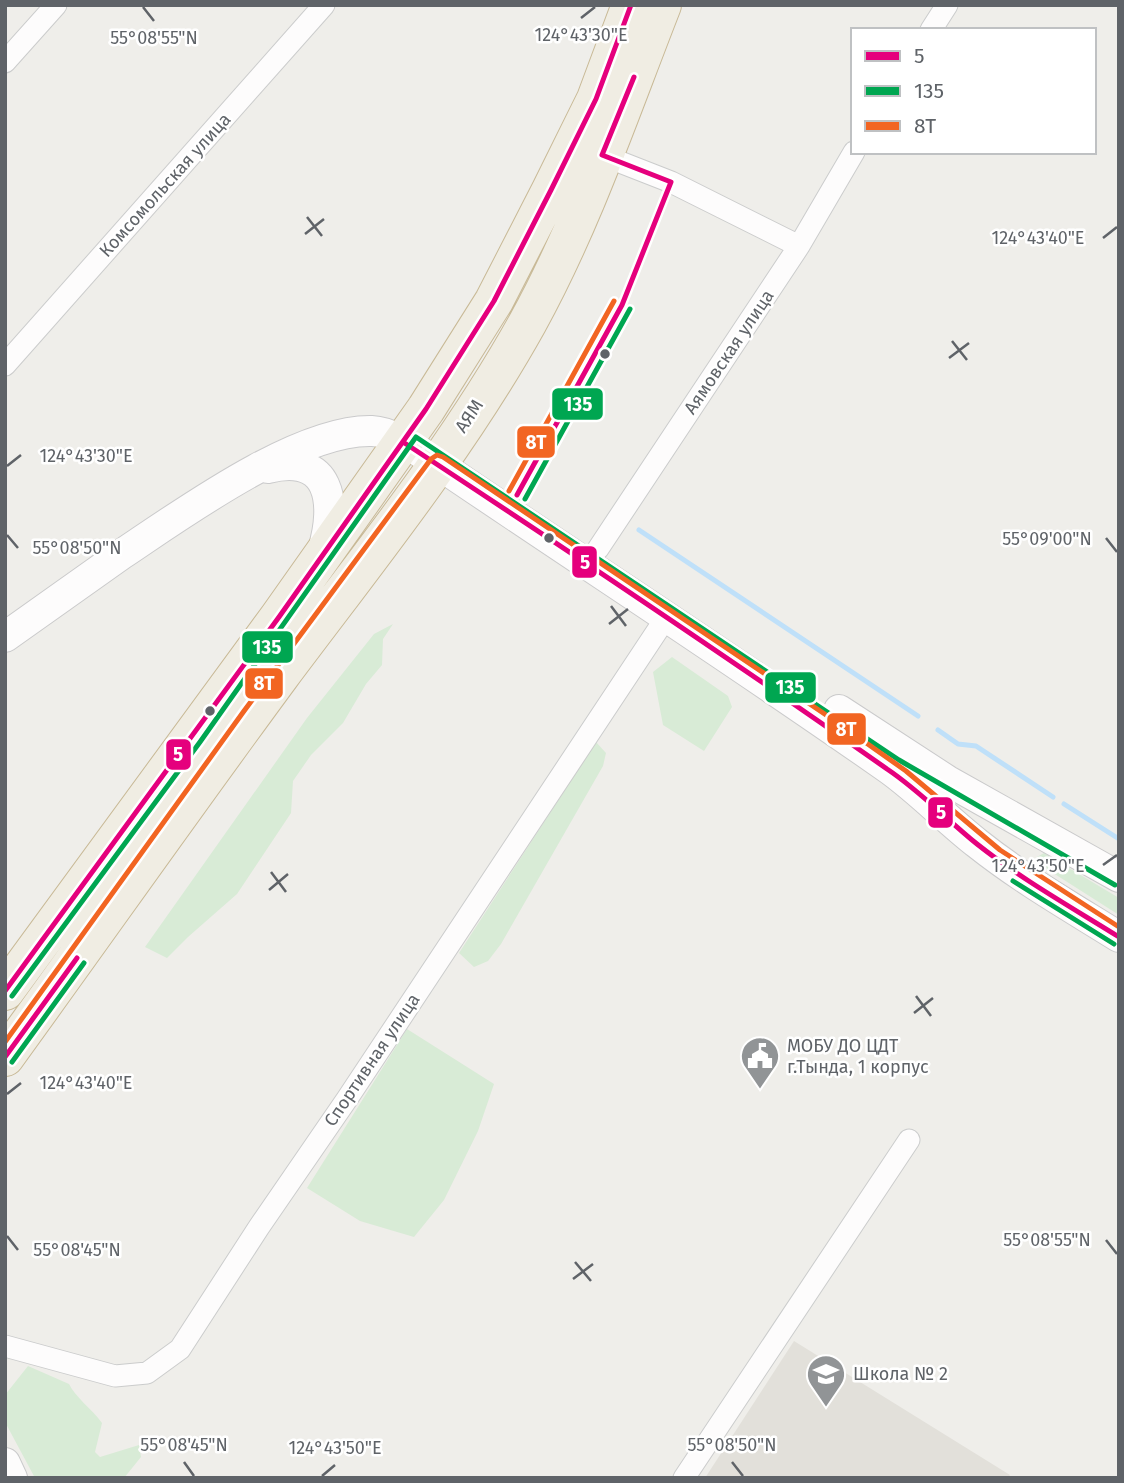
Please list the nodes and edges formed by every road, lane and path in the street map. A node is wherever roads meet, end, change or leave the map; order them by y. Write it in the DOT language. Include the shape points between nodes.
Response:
graph roads {
  1 [pos="56,5"];
  2 [pos="324,5"];
  3 [pos="631,5"];
  4 [pos="662,5"];
  5 [pos="947,5"];
  6 [pos="932,28"];
  7 [pos="5,62"];
  8 [pos="853,154"];
  9 [pos="603,155"];
  10 [pos="799,246"];
  11 [pos="5,365"];
  12 [pos="409,434"];
  13 [pos="443,456"];
  14 [pos="254,471"];
  15 [pos="598,549"];
  16 [pos="322,555"];
  17 [pos="667,616"];
  18 [pos="5,637"];
  19 [pos="1119,877"];
  20 [pos="1119,937"];
  21 [pos="5,992"];
  22 [pos="5,1057"];
  23 [pos="909,1140"];
  24 [pos="5,1346"];
  25 [pos="5,1463"];
  26 [pos="12,1478"];
  27 [pos="684,1478"];
  1 -- 7 [label="street"];
  2 -- 11 [label="street, Комсомольская улица"];
  3 -- 12 [label="highway" via="596,99 494,301"];
  4 -- 9 [label="highway, АЯМ"];
  5 -- 6 [label="street"];
  8 -- 10 [label="street, Аямовская улица"];
  9 -- 10 [label="street" via="671,182"];
  9 -- 13 [label="highway, АЯМ" via="563,254 527,324"];
  10 -- 15 [label="street, Аямовская улица"];
  12 -- 13 [label="street"];
  12 -- 14 [label="street" via="344,434"];
  12 -- 16 [label="highway"];
  13 -- 15 [label="street"];
  13 -- 17 [label="street"];
  13 -- 22 [label="highway, АЯМ"];
  14 -- 16 [label="street" via="299,464 322,480 330,499 329,531"];
  14 -- 18 [label="street" via="189,509"];
  15 -- 19 [label="street" via="904,753"];
  16 -- 21 [label="highway"];
  17 -- 20 [label="street" via="891,771 1016,873"];
  17 -- 24 [label="street, Спортивная улица" via="180,1349 146,1373 115,1376"];
  23 -- 27 [label="street"];
  25 -- 26 [label="street"];
}
